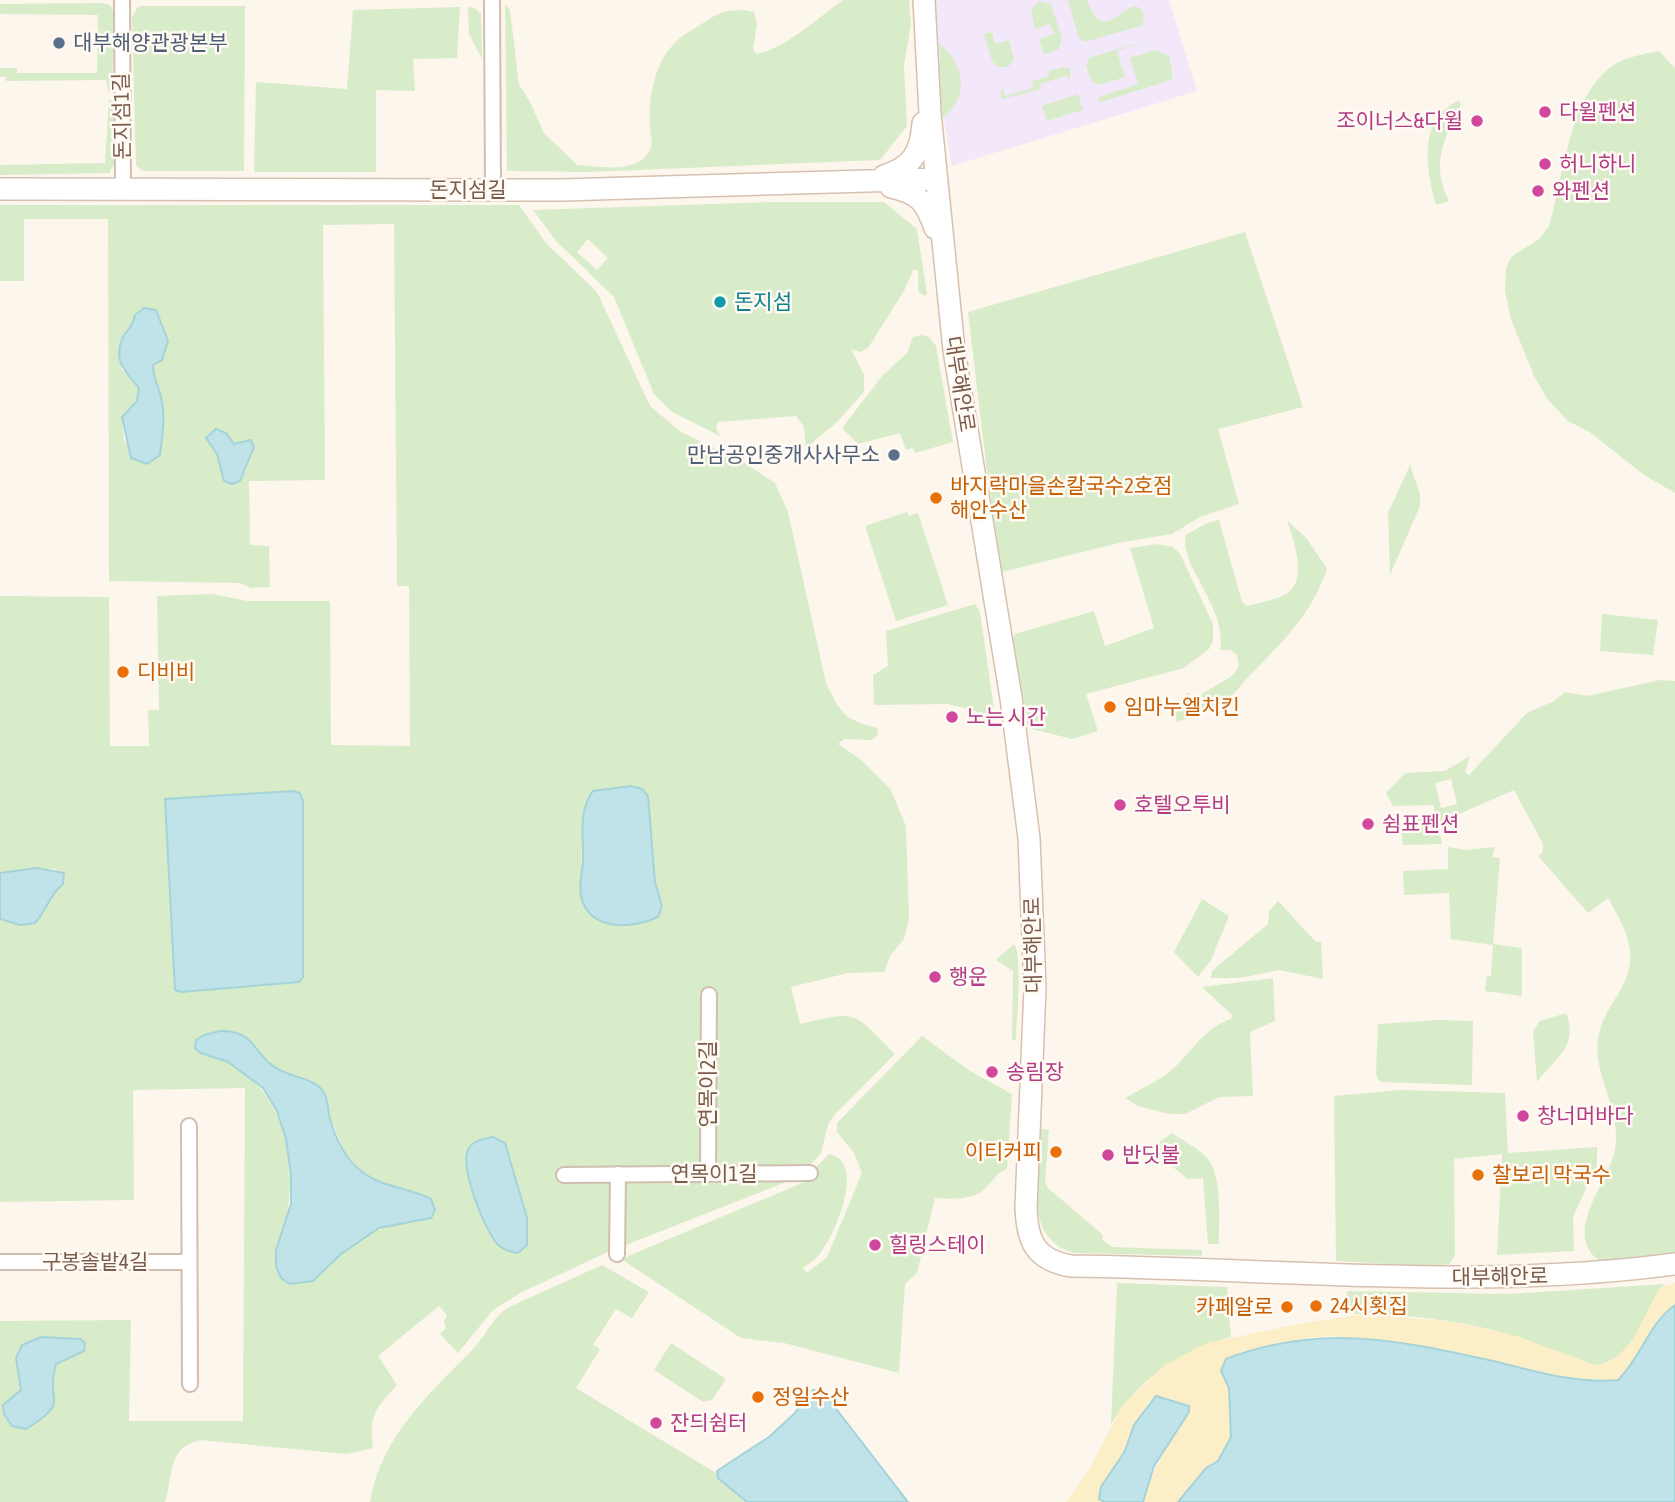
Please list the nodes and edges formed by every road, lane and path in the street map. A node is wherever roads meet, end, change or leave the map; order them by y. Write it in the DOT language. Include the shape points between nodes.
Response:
graph roads {
  1 [pos="122,0"];
  2 [pos="492,0"];
  3 [pos="924,0"];
  4 [pos="926,27"];
  5 [pos="936,179"];
  6 [pos="873,181"];
  7 [pos="0,189"];
  8 [pos="123,190"];
  9 [pos="493,190"];
  10 [pos="945,260"];
  11 [pos="709,995"];
  12 [pos="189,1126"];
  13 [pos="810,1173"];
  14 [pos="618,1174"];
  15 [pos="708,1174"];
  16 [pos="564,1175"];
  17 [pos="617,1254"];
  18 [pos="0,1262"];
  19 [pos="189,1262"];
  20 [pos="1675,1264"];
  21 [pos="190,1384"];
  1 -- 8 [label="street, 돈지섬1길"];
  2 -- 9 [label="street"];
  3 -- 4 [label="street, 대부해안로"];
  4 -- 5 [label="street, 대부해안로"];
  4 -- 6 [label="street" via="921,146 908,166"];
  5 -- 6 [label="street, 돈지섬길"];
  5 -- 10 [label="street, 대부해안로"];
  6 -- 9 [label="street, 돈지섬길"];
  6 -- 10 [label="street" via="922,199"];
  7 -- 8 [label="street, 돈지섬길"];
  8 -- 9 [label="street, 돈지섬길"];
  10 -- 20 [label="street, 대부해안로" via="954,350 1016,732 1030,848 1035,988 1026,1207 1028,1235 1037,1252 1071,1266 1429,1278 1556,1276"];
  11 -- 15 [label="street, 연목이2길"];
  12 -- 19 [label="street"];
  13 -- 15 [label="street, 연목이1길"];
  14 -- 15 [label="street, 연목이1길"];
  14 -- 16 [label="street, 연목이1길"];
  14 -- 17 [label="street"];
  18 -- 19 [label="street, 구봉솔밭4길"];
  19 -- 21 [label="street"];
}
